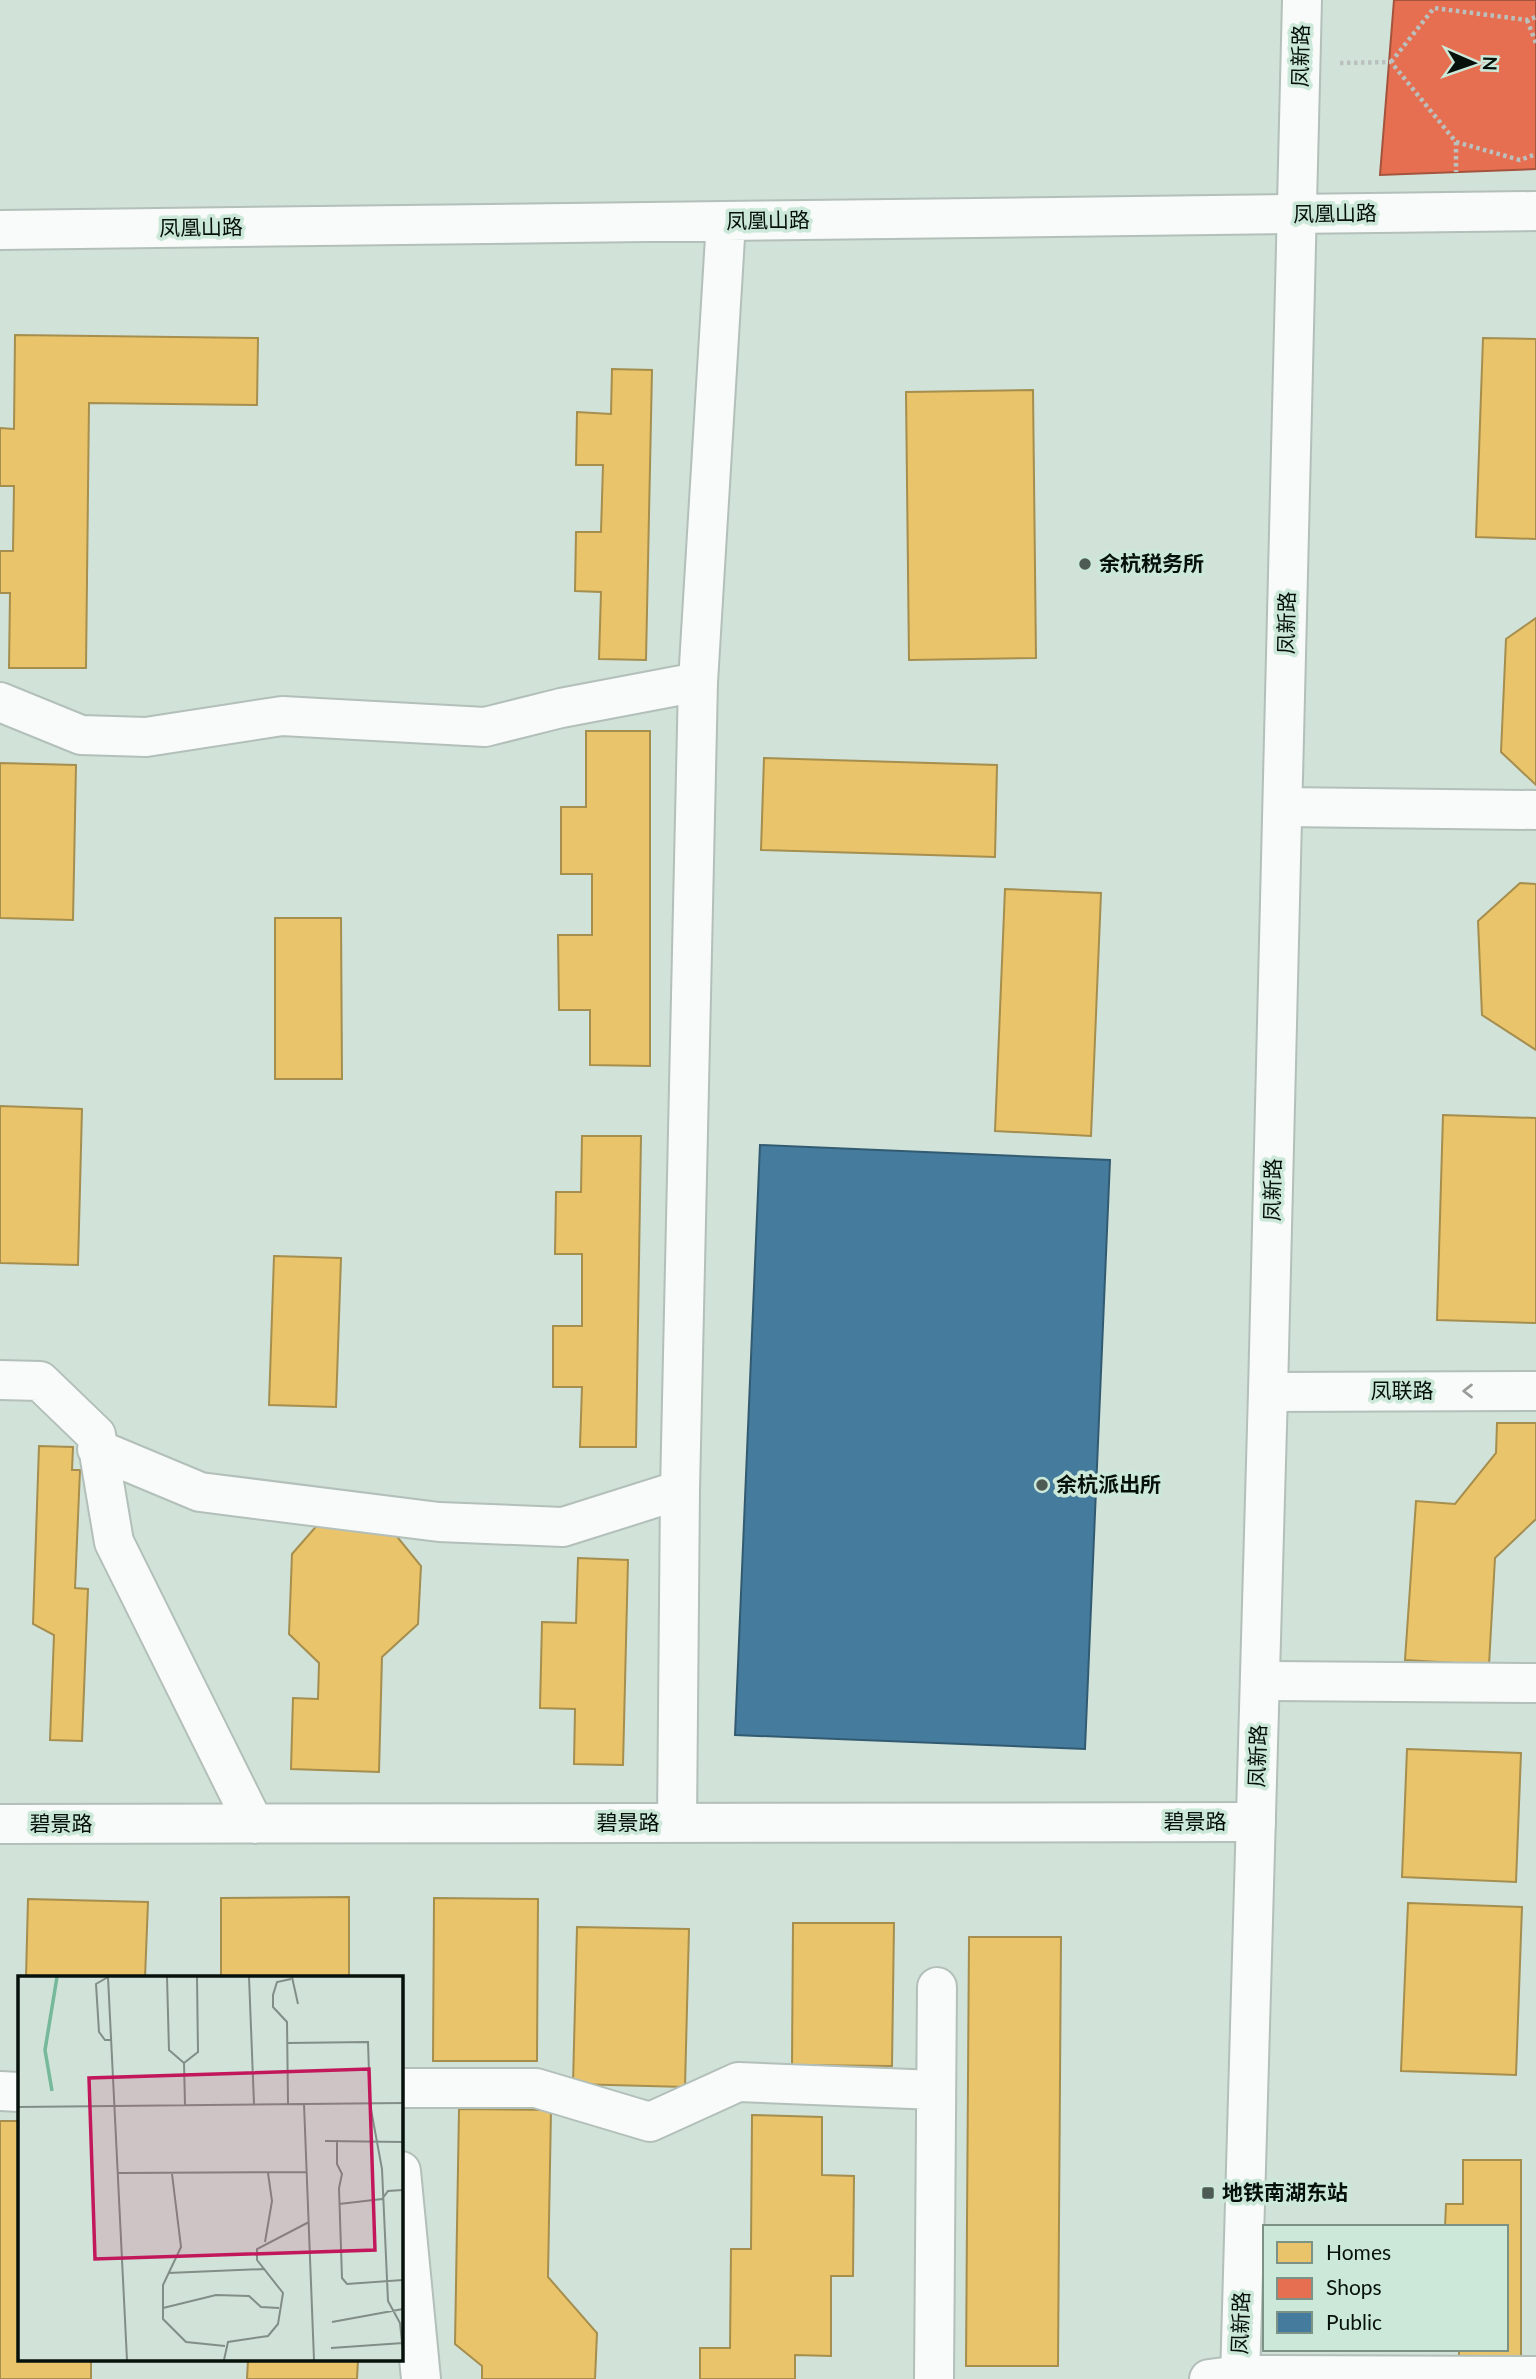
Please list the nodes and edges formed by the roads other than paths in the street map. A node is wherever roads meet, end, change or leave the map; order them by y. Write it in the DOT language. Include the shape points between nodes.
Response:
graph roads {
  1 [pos="1302,0"];
  2 [pos="1536,211"];
  3 [pos="1298,215"];
  4 [pos="726,221"];
  5 [pos="0,230"];
  6 [pos="698,682"];
  7 [pos="0,702"];
  8 [pos="1283,807"];
  9 [pos="1536,810"];
  10 [pos="0,1380"];
  11 [pos="1536,1391"];
  12 [pos="1268,1392"];
  13 [pos="97,1449"];
  14 [pos="680,1490"];
  15 [pos="1260,1681"];
  16 [pos="1536,1683"];
  17 [pos="1256,1822"];
  18 [pos="677,1823"];
  19 [pos="0,1824"];
  20 [pos="254,1824"];
  21 [pos="937,1987"];
  22 [pos="402,2088"];
  23 [pos="936,2090"];
  24 [pos="0,2091"];
  25 [pos="18,2092"];
  26 [pos="402,2181"];
  27 [pos="1536,2376"];
  28 [pos="1229,2378"];
  29 [pos="421,2379"];
  30 [pos="934,2379"];
  1 -- 3 [label="street, 凤新路"];
  2 -- 3 [label="street, 凤凰山路"];
  3 -- 4 [label="street, 凤凰山路"];
  3 -- 8 [label="street, 凤新路"];
  4 -- 5 [label="street, 凤凰山路"];
  4 -- 6 [label="street"];
  6 -- 7 [label="street" via="485,727 282,716 146,737 81,735"];
  6 -- 14 [label="street"];
  8 -- 9 [label="street"];
  8 -- 12 [label="street, 凤新路"];
  10 -- 13 [label="street" via="40,1381 96,1435"];
  11 -- 12 [label="street, 凤联路, one-way"];
  12 -- 15 [label="street, 凤新路"];
  13 -- 14 [label="street" via="200,1492 439,1522 563,1527"];
  13 -- 20 [label="street" via="114,1542"];
  14 -- 18 [label="street"];
  15 -- 16 [label="street"];
  15 -- 17 [label="street, 凤新路"];
  17 -- 18 [label="street, 碧景路"];
  17 -- 28 [label="street, 凤新路"];
  18 -- 20 [label="street, 碧景路"];
  19 -- 20 [label="street, 碧景路"];
  21 -- 23 [label="street"];
  22 -- 23 [label="street" via="536,2088 650,2122 738,2082"];
  23 -- 30 [label="street"];
  24 -- 25 [label="street"];
  26 -- 29 [label="street"];
  27 -- 28 [label="street"];
}
